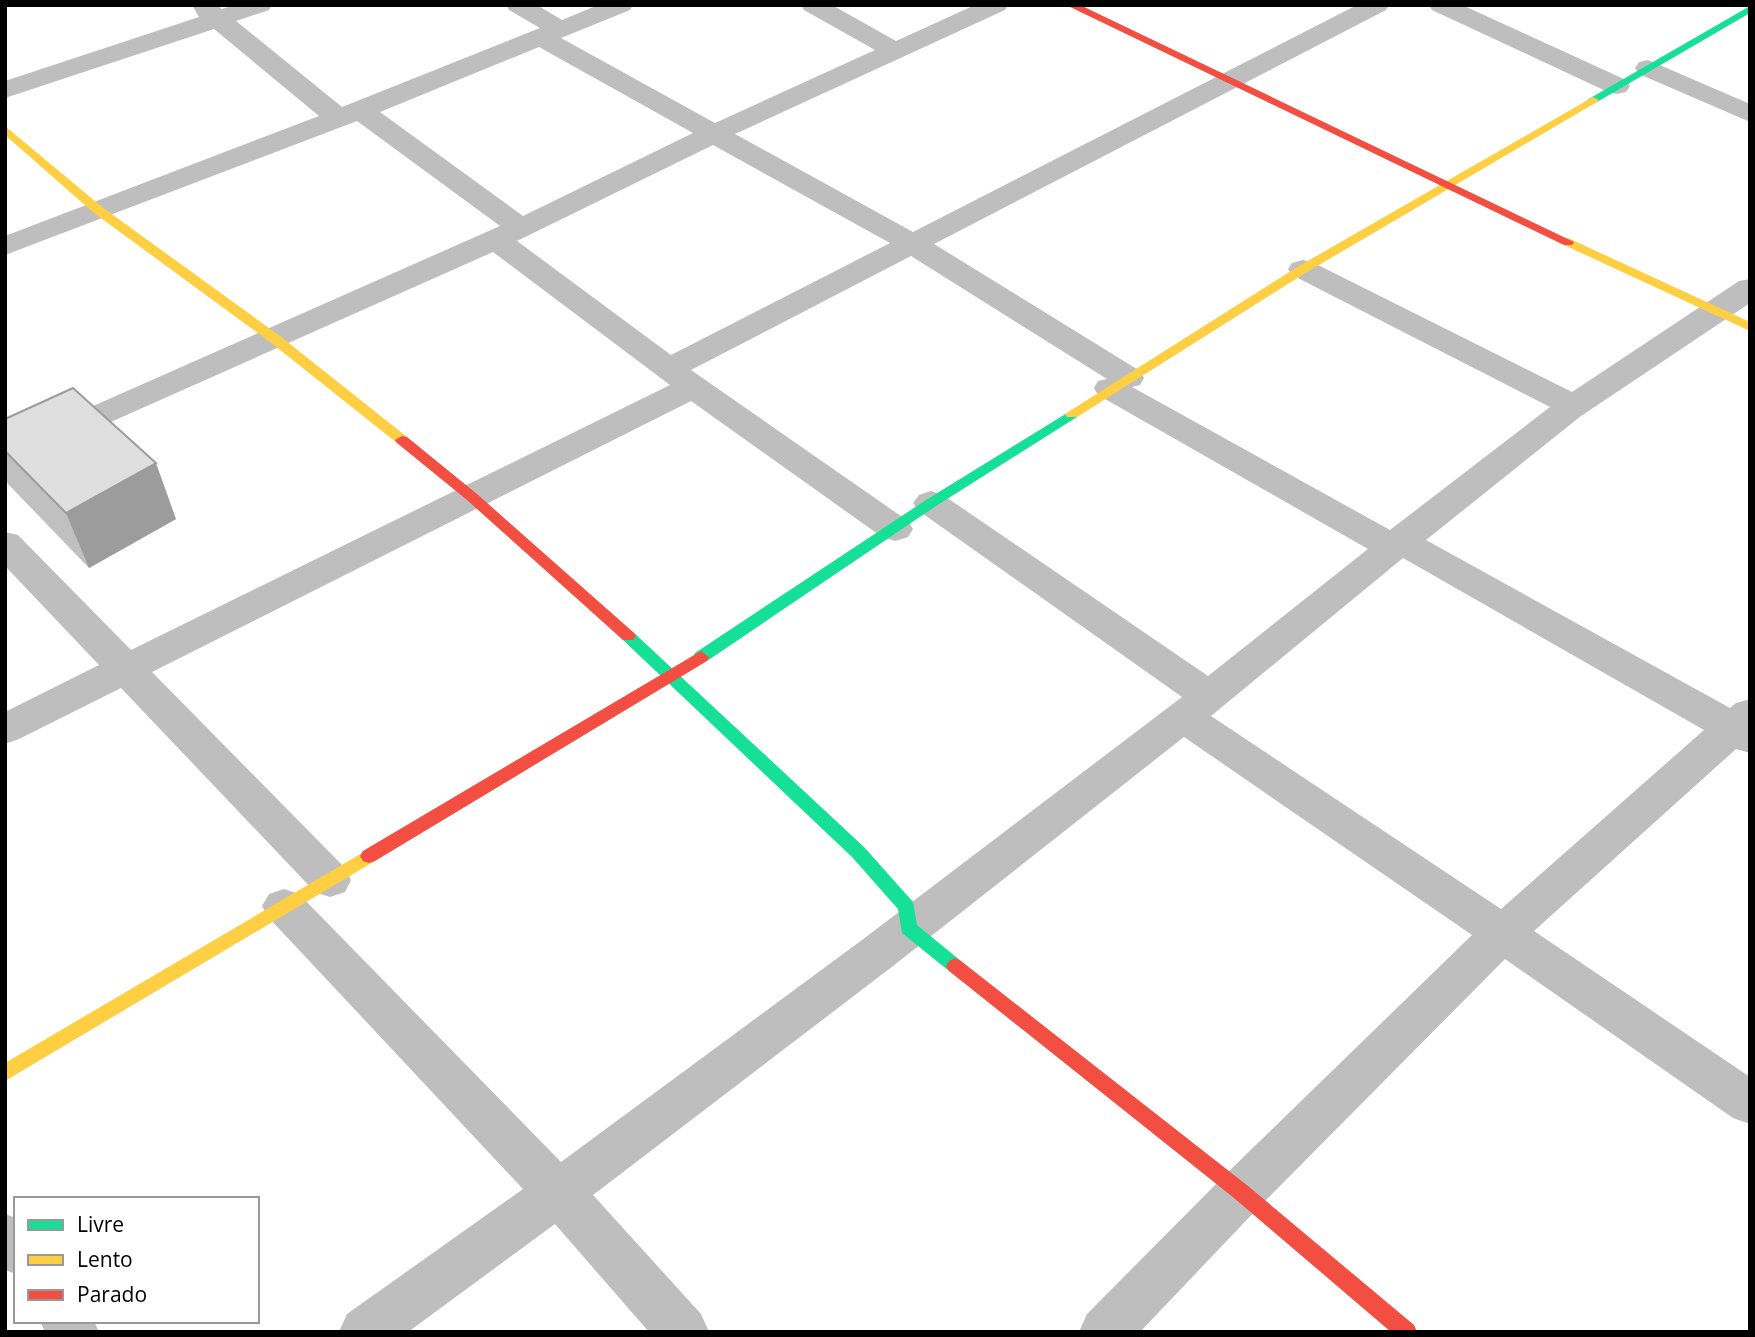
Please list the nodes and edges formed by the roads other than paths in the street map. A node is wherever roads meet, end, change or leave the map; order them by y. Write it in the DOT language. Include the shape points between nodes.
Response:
graph roads {
  1 [pos="260,5"];
  2 [pos="518,5"];
  3 [pos="621,5"];
  4 [pos="813,5"];
  5 [pos="996,5"];
  6 [pos="1071,5"];
  7 [pos="1377,5"];
  8 [pos="1441,5"];
  9 [pos="1750,9"];
  10 [pos="209,13"];
  11 [pos="550,33"];
  12 [pos="896,51"];
  13 [pos="1648,68"];
  14 [pos="1230,83"];
  15 [pos="1618,86"];
  16 [pos="5,90"];
  17 [pos="349,113"];
  18 [pos="1750,114"];
  19 [pos="5,130"];
  20 [pos="715,134"];
  21 [pos="1450,185"];
  22 [pos="97,210"];
  23 [pos="508,233"];
  24 [pos="911,243"];
  25 [pos="5,246"];
  26 [pos="1303,270"];
  27 [pos="1739,308"];
  28 [pos="275,339"];
  29 [pos="682,378"];
  30 [pos="1119,383"];
  31 [pos="1574,406"];
  32 [pos="5,458"];
  33 [pos="471,497"];
  34 [pos="931,503"];
  35 [pos="895,529"];
  36 [pos="5,544"];
  37 [pos="1395,544"];
  38 [pos="125,670"];
  39 [pos="672,676"];
  40 [pos="1195,707"];
  41 [pos="1745,727"];
  42 [pos="5,729"];
  43 [pos="330,880"];
  44 [pos="284,906"];
  45 [pos="908,929"];
  46 [pos="1503,933"];
  47 [pos="5,1073"];
  48 [pos="1750,1104"];
  49 [pos="1241,1192"];
  50 [pos="560,1194"];
  51 [pos="365,1332"];
  52 [pos="683,1332"];
  53 [pos="1105,1332"];
  54 [pos="1407,1332"];
  1 -- 10 [label="street"];
  2 -- 11 [label="street"];
  3 -- 11 [label="street"];
  4 -- 12 [label="street"];
  5 -- 12 [label="street"];
  6 -- 14 [label="street"];
  7 -- 14 [label="street"];
  8 -- 15 [label="street"];
  9 -- 13 [label="street"];
  10 -- 16 [label="street"];
  10 -- 17 [label="street"];
  11 -- 17 [label="street"];
  11 -- 20 [label="street"];
  12 -- 20 [label="street"];
  13 -- 15 [label="street"];
  13 -- 18 [label="street"];
  14 -- 21 [label="street"];
  14 -- 24 [label="street"];
  15 -- 21 [label="street"];
  17 -- 22 [label="street"];
  17 -- 23 [label="street"];
  19 -- 22 [label="street"];
  20 -- 23 [label="street"];
  20 -- 24 [label="street"];
  21 -- 26 [label="street"];
  21 -- 27 [label="street"];
  22 -- 25 [label="street"];
  22 -- 28 [label="street"];
  23 -- 28 [label="street"];
  23 -- 29 [label="street"];
  24 -- 29 [label="street"];
  24 -- 30 [label="street"];
  26 -- 30 [label="street"];
  26 -- 31 [label="street"];
  27 -- 31 [label="street"];
  28 -- 32 [label="street"];
  28 -- 33 [label="street"];
  29 -- 33 [label="street"];
  29 -- 35 [label="street"];
  30 -- 34 [label="street"];
  30 -- 37 [label="street"];
  31 -- 37 [label="street"];
  33 -- 38 [label="street"];
  33 -- 39 [label="street"];
  34 -- 35 [label="street"];
  34 -- 40 [label="street"];
  35 -- 39 [label="street"];
  36 -- 38 [label="street"];
  37 -- 40 [label="street"];
  37 -- 41 [label="street"];
  38 -- 42 [label="street"];
  38 -- 43 [label="street"];
  39 -- 43 [label="street"];
  39 -- 45 [label="street" via="858,852 907,907"];
  40 -- 45 [label="street"];
  40 -- 46 [label="street" via="1258,766"];
  41 -- 46 [label="street"];
  43 -- 44 [label="street"];
  44 -- 47 [label="street"];
  44 -- 50 [label="street"];
  45 -- 49 [label="street"];
  45 -- 50 [label="street"];
  46 -- 48 [label="street"];
  46 -- 49 [label="street"];
  49 -- 53 [label="street"];
  49 -- 54 [label="street"];
  50 -- 51 [label="street"];
  50 -- 52 [label="street"];
}
